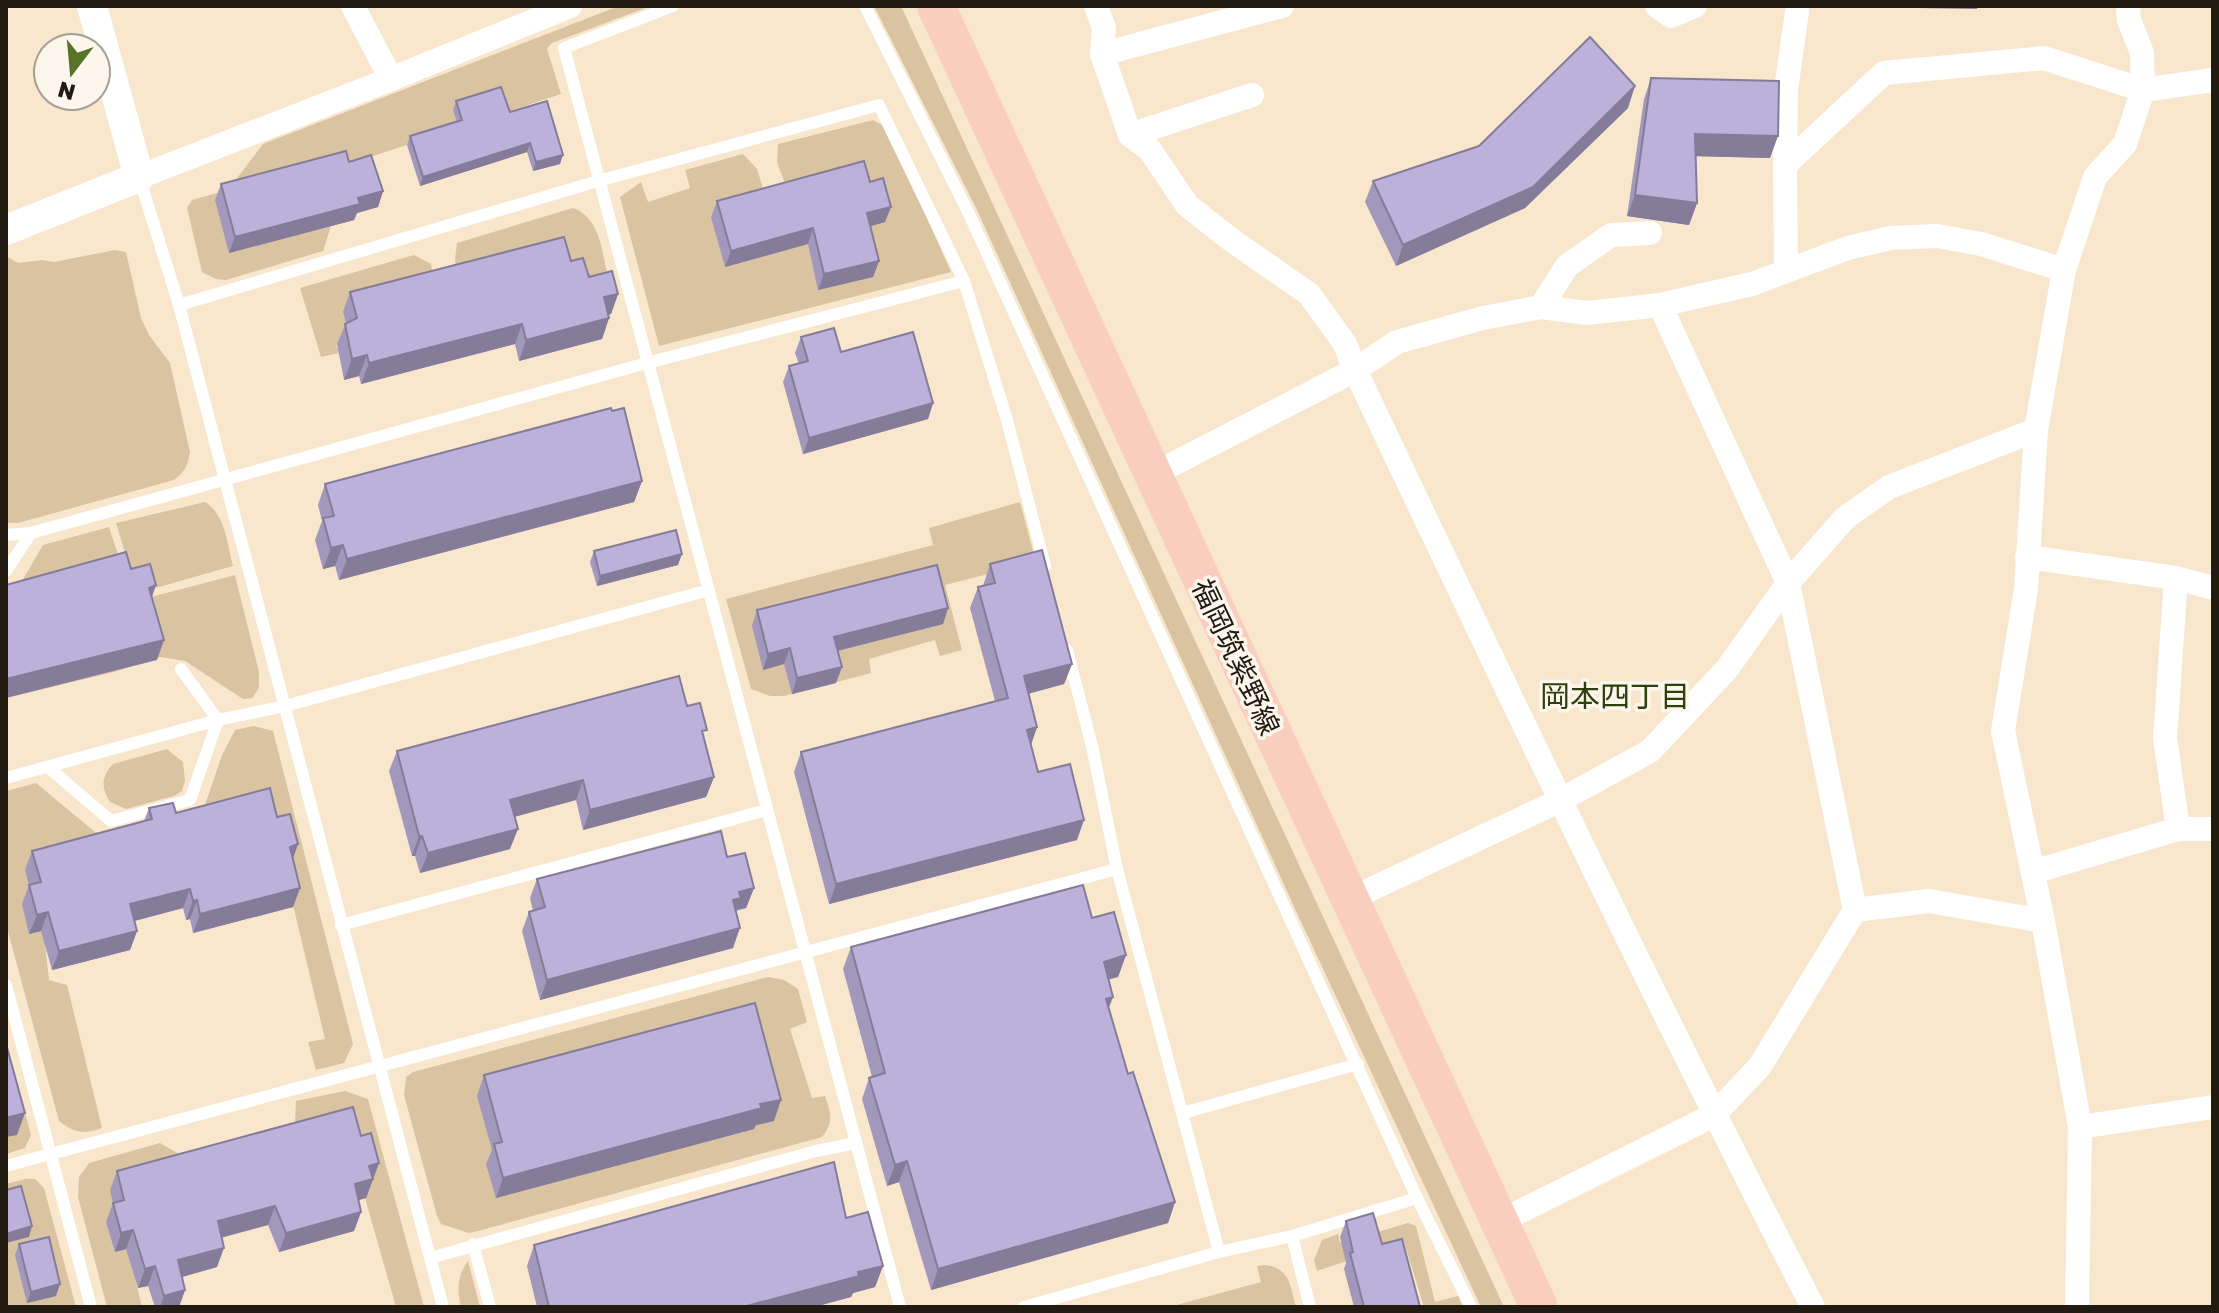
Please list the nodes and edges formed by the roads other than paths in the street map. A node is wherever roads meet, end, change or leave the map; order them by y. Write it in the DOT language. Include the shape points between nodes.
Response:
graph roads {
  1 [pos="92,6"];
  2 [pos="353,6"];
  3 [pos="570,6"];
  4 [pos="673,6"];
  5 [pos="865,6"];
  6 [pos="936,6"];
  7 [pos="1096,6"];
  8 [pos="1282,6"];
  9 [pos="1657,6"];
  10 [pos="1695,6"];
  11 [pos="2128,6"];
  12 [pos="1797,11"];
  13 [pos="1102,54"];
  14 [pos="391,79"];
  15 [pos="2213,80"];
  16 [pos="2143,90"];
  17 [pos="1252,95"];
  18 [pos="1130,135"];
  19 [pos="1785,165"];
  20 [pos="139,177"];
  21 [pos="598,181"];
  22 [pos="6,230"];
  23 [pos="1650,233"];
  24 [pos="2064,270"];
  25 [pos="1786,271"];
  26 [pos="964,281"];
  27 [pos="179,305"];
  28 [pos="1660,305"];
  29 [pos="1541,307"];
  30 [pos="647,363"];
  31 [pos="1355,370"];
  32 [pos="2036,430"];
  33 [pos="1152,475"];
  34 [pos="226,480"];
  35 [pos="31,533"];
  36 [pos="6,535"];
  37 [pos="2027,557"];
  38 [pos="6,571"];
  39 [pos="2176,578"];
  40 [pos="1050,583"];
  41 [pos="1788,583"];
  42 [pos="2213,588"];
  43 [pos="709,590"];
  44 [pos="1065,642"];
  45 [pos="181,669"];
  46 [pos="285,706"];
  47 [pos="218,720"];
  48 [pos="48,767"];
  49 [pos="6,778"];
  50 [pos="1559,801"];
  51 [pos="767,810"];
  52 [pos="2178,829"];
  53 [pos="2213,829"];
  54 [pos="1117,869"];
  55 [pos="2033,872"];
  56 [pos="1348,900"];
  57 [pos="1855,910"];
  58 [pos="2043,921"];
  59 [pos="341,925"];
  60 [pos="804,954"];
  61 [pos="6,985"];
  62 [pos="1358,1064"];
  63 [pos="378,1066"];
  64 [pos="2213,1107"];
  65 [pos="1183,1113"];
  66 [pos="1714,1115"];
  67 [pos="2080,1127"];
  68 [pos="856,1143"];
  69 [pos="51,1155"];
  70 [pos="6,1166"];
  71 [pos="1417,1198"];
  72 [pos="1499,1222"];
  73 [pos="1292,1236"];
  74 [pos="473,1244"];
  75 [pos="1219,1252"];
  76 [pos="430,1258"];
  77 [pos="91,1307"];
  78 [pos="443,1307"];
  79 [pos="490,1307"];
  80 [pos="900,1307"];
  81 [pos="1024,1307"];
  82 [pos="1310,1307"];
  83 [pos="1471,1307"];
  84 [pos="1539,1307"];
  85 [pos="1813,1307"];
  86 [pos="2077,1307"];
  1 -- 20 [label="street"];
  2 -- 14 [label="street"];
  3 -- 14 [label="street"];
  4 -- 21 [label="lane" via="564,48"];
  5 -- 62 [label="lane" via="969,214"];
  6 -- 33 [label="main road, 福岡筑紫野線"];
  7 -- 13 [label="street" via="1104,28"];
  8 -- 13 [label="street"];
  9 -- 10 [label="street" via="1671,16"];
  11 -- 16 [label="street" via="2142,53"];
  12 -- 19 [label="street" via="1786,90"];
  13 -- 18 [label="street"];
  14 -- 20 [label="street"];
  15 -- 16 [label="street"];
  16 -- 19 [label="street" via="2044,58 1884,73"];
  16 -- 24 [label="street" via="2125,144 2095,177"];
  17 -- 18 [label="street"];
  18 -- 31 [label="street" via="1150,150 1187,205 1309,294 1345,344"];
  19 -- 25 [label="street"];
  20 -- 22 [label="street"];
  20 -- 27 [label="lane"];
  21 -- 26 [label="lane" via="879,105"];
  21 -- 27 [label="lane"];
  21 -- 30 [label="lane"];
  23 -- 29 [label="street" via="1611,235 1567,266"];
  24 -- 25 [label="street" via="1937,236 1891,238"];
  24 -- 32 [label="street"];
  25 -- 28 [label="street"];
  26 -- 30 [label="lane"];
  26 -- 40 [label="lane"];
  27 -- 34 [label="lane"];
  28 -- 29 [label="street" via="1587,313"];
  28 -- 41 [label="street"];
  29 -- 31 [label="street" via="1397,342"];
  30 -- 34 [label="lane"];
  30 -- 43 [label="lane"];
  31 -- 33 [label="street"];
  31 -- 50 [label="street"];
  32 -- 37 [label="street"];
  32 -- 41 [label="street" via="1889,487 1845,518"];
  33 -- 56 [label="main road, 福岡筑紫野線"];
  34 -- 35 [label="lane"];
  34 -- 46 [label="lane"];
  35 -- 36 [label="lane"];
  35 -- 38 [label="lane"];
  37 -- 39 [label="street"];
  37 -- 55 [label="street" via="2003,731"];
  39 -- 42 [label="street"];
  39 -- 52 [label="street" via="2165,738"];
  41 -- 50 [label="street" via="1727,669 1650,751"];
  41 -- 57 [label="street"];
  43 -- 46 [label="lane"];
  43 -- 51 [label="lane"];
  44 -- 54 [label="lane"];
  45 -- 47 [label="lane"];
  46 -- 47 [label="lane"];
  46 -- 59 [label="lane"];
  47 -- 48 [label="lane"];
  47 -- 48 [label="lane" via="190,800 111,821"];
  48 -- 49 [label="lane"];
  50 -- 56 [label="street"];
  50 -- 66 [label="street"];
  51 -- 59 [label="lane"];
  51 -- 60 [label="lane"];
  52 -- 53 [label="street"];
  52 -- 55 [label="street"];
  54 -- 60 [label="lane"];
  54 -- 65 [label="lane"];
  55 -- 58 [label="street"];
  56 -- 72 [label="main road, 福岡筑紫野線"];
  57 -- 58 [label="street" via="1929,901"];
  57 -- 66 [label="street" via="1760,1066"];
  58 -- 67 [label="street"];
  59 -- 63 [label="lane"];
  60 -- 63 [label="lane"];
  60 -- 68 [label="lane"];
  61 -- 69 [label="lane"];
  62 -- 65 [label="lane"];
  62 -- 71 [label="lane"];
  63 -- 69 [label="lane"];
  63 -- 76 [label="lane"];
  64 -- 67 [label="street"];
  65 -- 75 [label="lane"];
  66 -- 72 [label="street"];
  66 -- 85 [label="street"];
  67 -- 86 [label="street"];
  68 -- 74 [label="lane"];
  68 -- 80 [label="lane"];
  69 -- 70 [label="lane"];
  69 -- 77 [label="lane"];
  71 -- 73 [label="lane"];
  71 -- 83 [label="lane"];
  72 -- 84 [label="main road, 福岡筑紫野線"];
  73 -- 75 [label="lane"];
  73 -- 82 [label="lane"];
  74 -- 76 [label="lane"];
  74 -- 79 [label="lane"];
  75 -- 81 [label="lane"];
  76 -- 78 [label="lane"];
}
